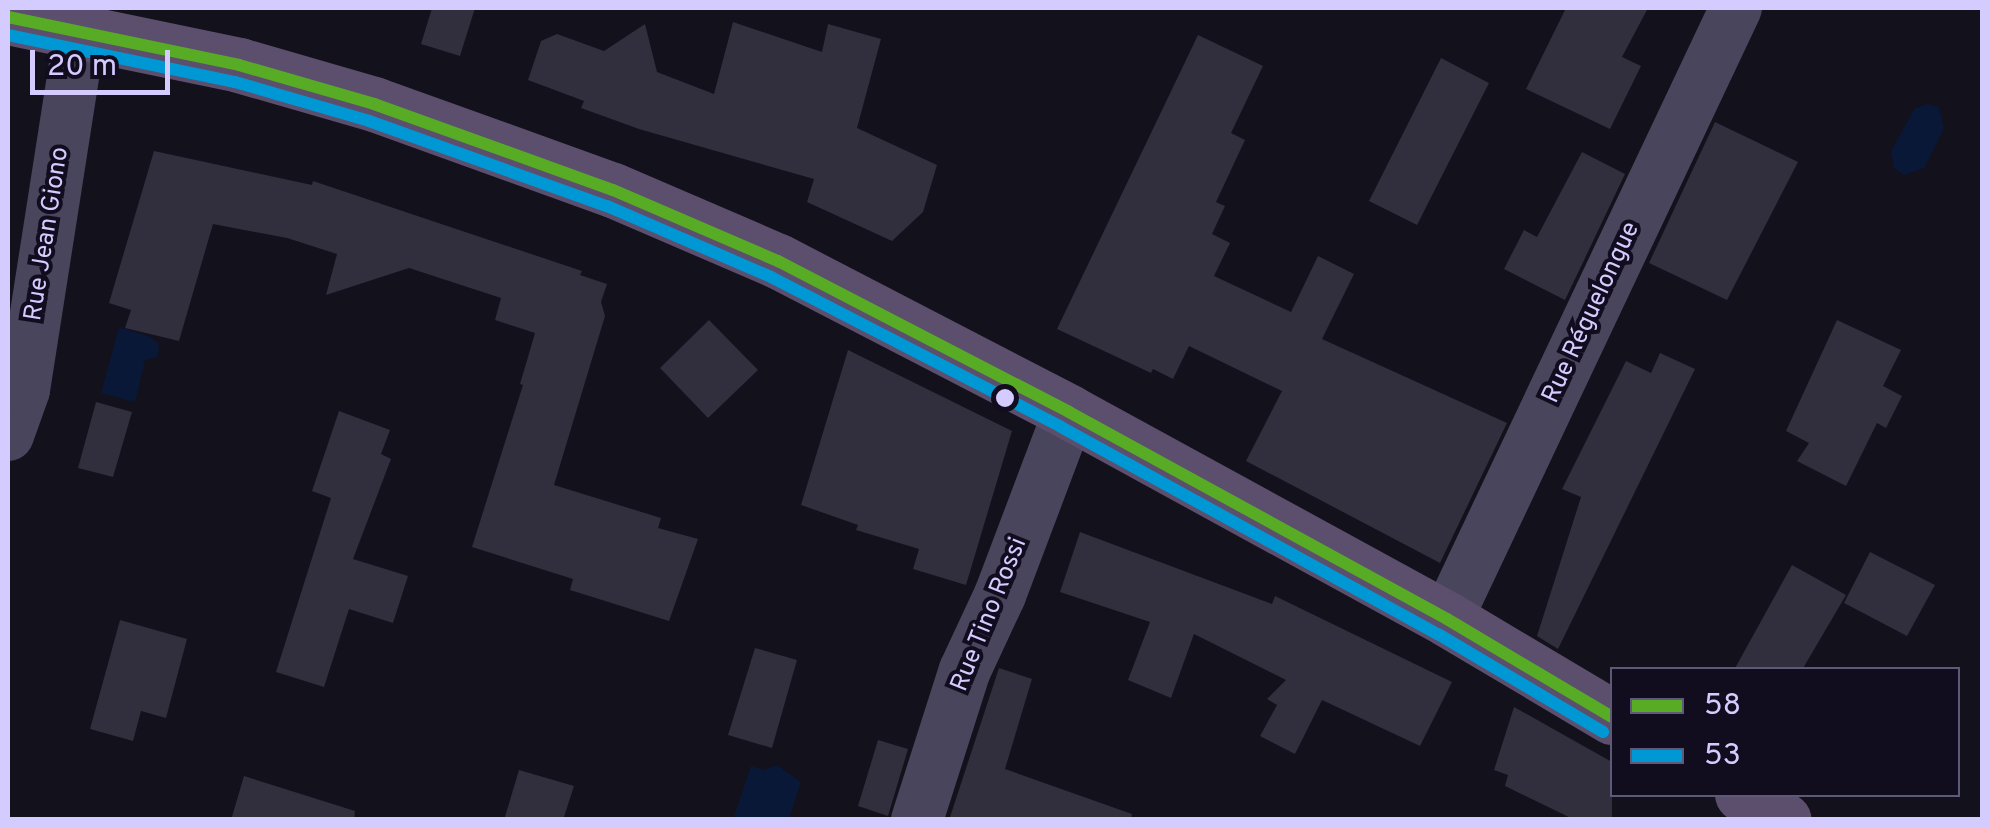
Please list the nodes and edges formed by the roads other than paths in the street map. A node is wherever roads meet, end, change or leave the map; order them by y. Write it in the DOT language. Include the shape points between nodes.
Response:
graph roads {
  1 [pos="1736,8"];
  2 [pos="8,17"];
  3 [pos="80,31"];
  4 [pos="1069,412"];
  5 [pos="8,435"];
  6 [pos="1447,619"];
  7 [pos="1610,716"];
  8 [pos="1747,797"];
  9 [pos="917,820"];
  10 [pos="1784,820"];
  1 -- 6 [label="street, Rue Réguelongue"];
  2 -- 3 [label="main road"];
  3 -- 4 [label="main road" via="239,65 374,104 613,190 778,261"];
  3 -- 5 [label="street, Rue Jean Giono" via="24,390"];
  4 -- 6 [label="main road"];
  4 -- 9 [label="street, Rue Tino Rossi" via="1000,595 964,670"];
  6 -- 7 [label="main road"];
  8 -- 10 [label="main road"];
}
